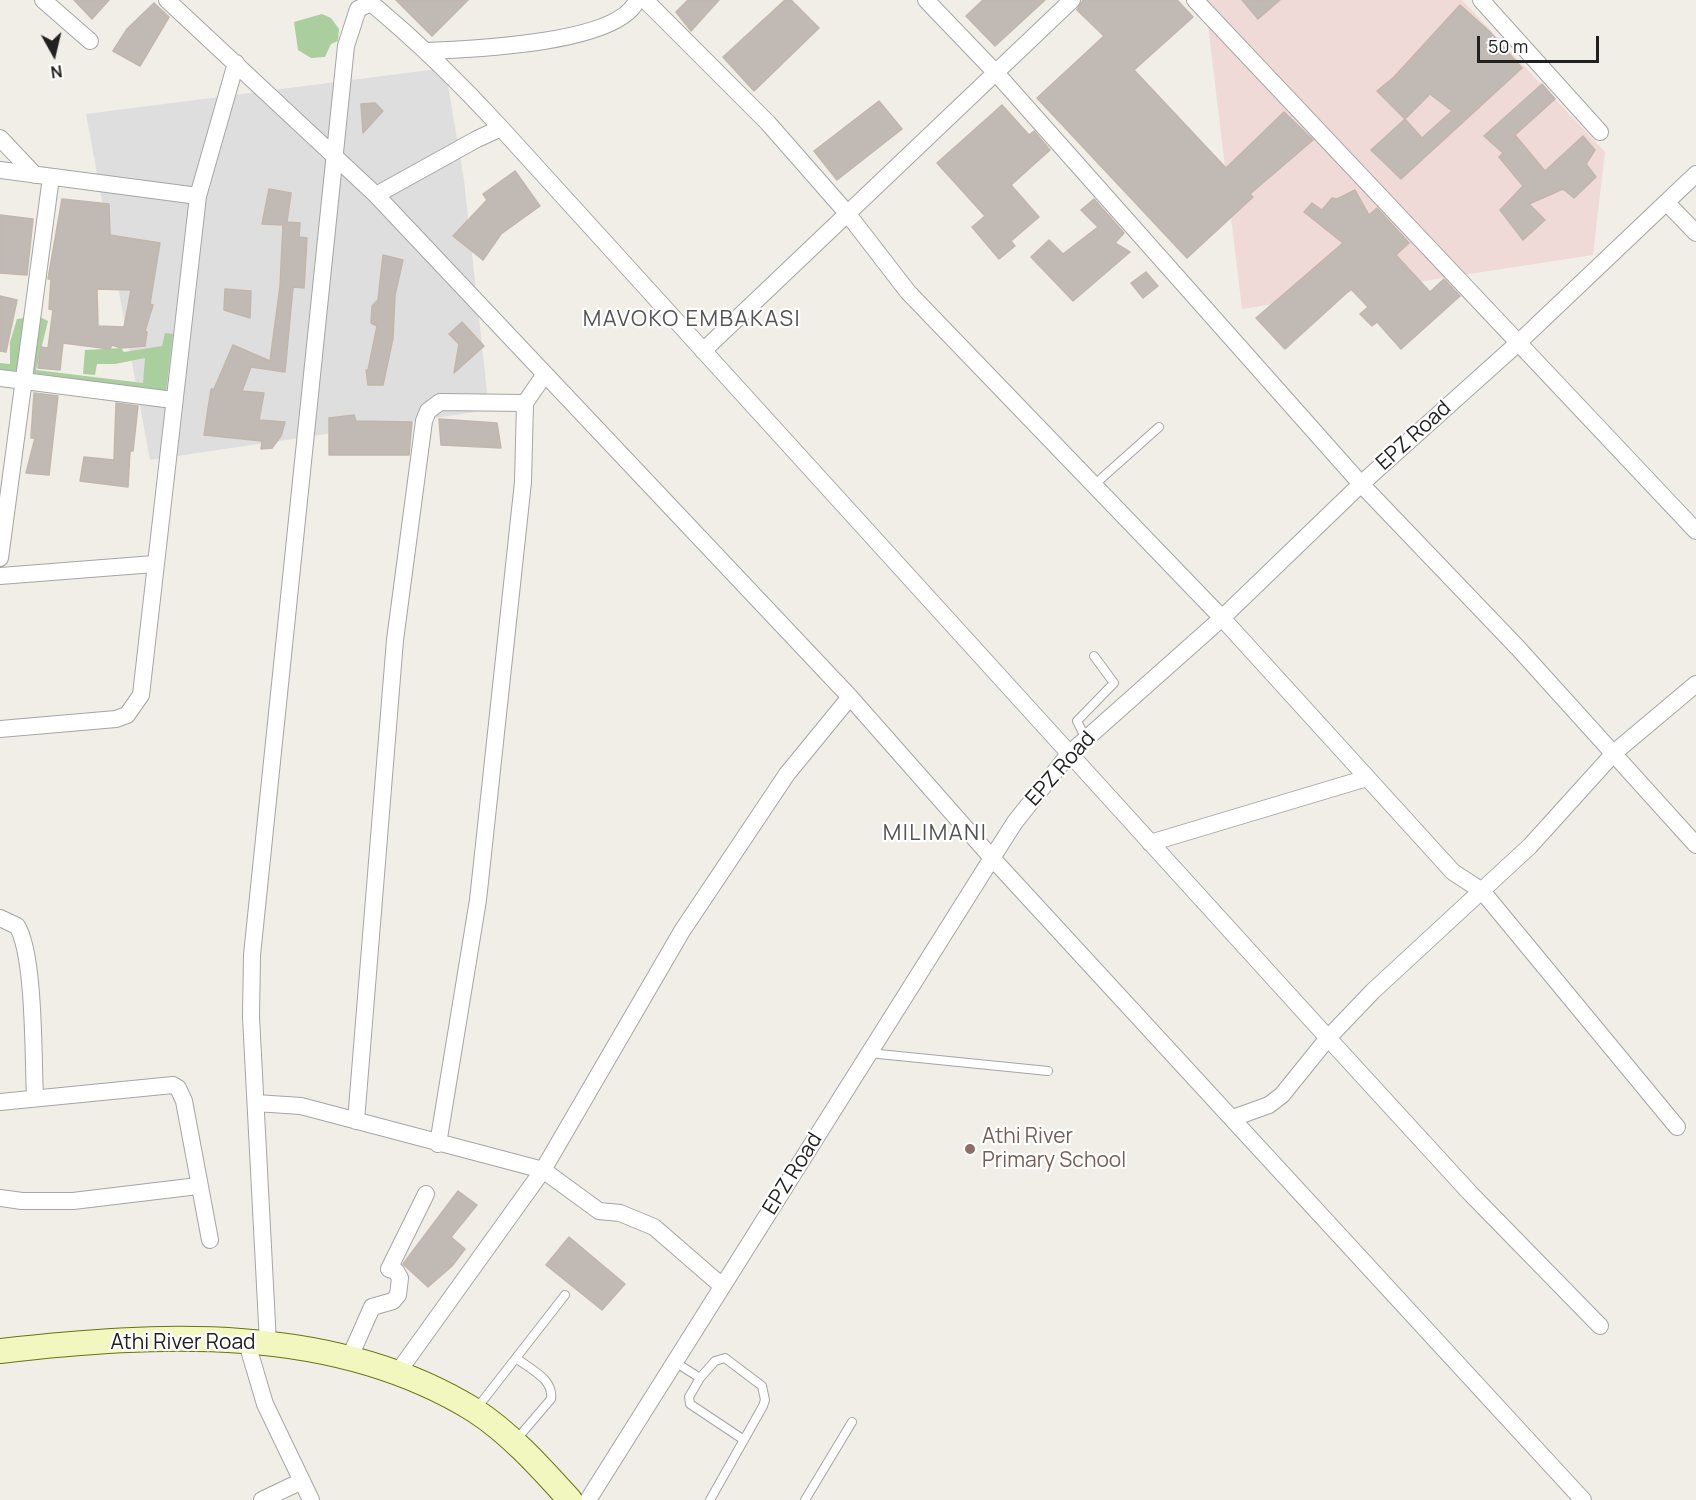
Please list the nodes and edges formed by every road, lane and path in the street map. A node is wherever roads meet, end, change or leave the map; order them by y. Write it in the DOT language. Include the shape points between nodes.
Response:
graph roads {
  1 [pos="43,0"];
  2 [pos="167,0"];
  3 [pos="637,0"];
  4 [pos="645,0"];
  5 [pos="926,0"];
  6 [pos="1072,0"];
  7 [pos="1195,0"];
  8 [pos="1481,0"];
  9 [pos="90,41"];
  10 [pos="427,51"];
  11 [pos="236,63"];
  12 [pos="997,74"];
  13 [pos="501,128"];
  14 [pos="1600,132"];
  15 [pos="0,138"];
  16 [pos="336,155"];
  17 [pos="0,170"];
  18 [pos="1696,174"];
  19 [pos="43,176"];
  20 [pos="376,195"];
  21 [pos="198,196"];
  22 [pos="1667,203"];
  23 [pos="847,213"];
  24 [pos="1696,233"];
  25 [pos="1517,344"];
  26 [pos="703,351"];
  27 [pos="544,374"];
  28 [pos="0,378"];
  29 [pos="23,381"];
  30 [pos="173,400"];
  31 [pos="525,403"];
  32 [pos="1160,427"];
  33 [pos="1361,484"];
  34 [pos="1094,485"];
  35 [pos="1696,531"];
  36 [pos="0,558"];
  37 [pos="154,564"];
  38 [pos="0,576"];
  39 [pos="1222,618"];
  40 [pos="1094,656"];
  41 [pos="1696,684"];
  42 [pos="850,697"];
  43 [pos="0,729"];
  44 [pos="1086,739"];
  45 [pos="1615,752"];
  46 [pos="1069,754"];
  47 [pos="1367,778"];
  48 [pos="1150,843"];
  49 [pos="1696,844"];
  50 [pos="992,858"];
  51 [pos="1482,891"];
  52 [pos="0,918"];
  53 [pos="1328,1038"];
  54 [pos="868,1053"];
  55 [pos="1048,1071"];
  56 [pos="35,1098"];
  57 [pos="0,1102"];
  58 [pos="256,1103"];
  59 [pos="1233,1118"];
  60 [pos="356,1121"];
  61 [pos="1677,1127"];
  62 [pos="438,1144"];
  63 [pos="543,1170"];
  64 [pos="198,1186"];
  65 [pos="426,1194"];
  66 [pos="0,1197"];
  67 [pos="210,1240"];
  68 [pos="722,1286"];
  69 [pos="565,1294"];
  70 [pos="1600,1326"];
  71 [pos="257,1341"];
  72 [pos="0,1351"];
  73 [pos="516,1358"];
  74 [pos="349,1359"];
  75 [pos="675,1362"];
  76 [pos="398,1372"];
  77 [pos="700,1378"];
  78 [pos="475,1411"];
  79 [pos="852,1422"];
  80 [pos="744,1440"];
  81 [pos="513,1443"];
  82 [pos="302,1481"];
  83 [pos="262,1500"];
  84 [pos="311,1500"];
  85 [pos="570,1500"];
  86 [pos="588,1500"];
  87 [pos="710,1500"];
  88 [pos="805,1500"];
  89 [pos="1583,1500"];
  1 -- 9 [label="street"];
  2 -- 11 [label="street"];
  3 -- 10 [label="street" via="632,11 602,27 496,48"];
  4 -- 23 [label="street" via="768,123"];
  5 -- 12 [label="street"];
  6 -- 12 [label="street"];
  7 -- 25 [label="street"];
  8 -- 14 [label="street"];
  10 -- 13 [label="street"];
  10 -- 16 [label="street" via="371,3 358,9 346,46"];
  11 -- 16 [label="street"];
  11 -- 21 [label="street"];
  12 -- 23 [label="street"];
  12 -- 33 [label="street"];
  13 -- 20 [label="street"];
  13 -- 26 [label="street"];
  15 -- 19 [label="street"];
  16 -- 20 [label="street"];
  16 -- 58 [label="street" via="252,955"];
  17 -- 19 [label="street"];
  18 -- 22 [label="street, EPZ Road"];
  19 -- 21 [label="street"];
  19 -- 29 [label="street"];
  20 -- 27 [label="street"];
  21 -- 30 [label="street"];
  22 -- 24 [label="street"];
  22 -- 25 [label="street, EPZ Road"];
  23 -- 26 [label="street"];
  23 -- 34 [label="street" via="908,292"];
  25 -- 33 [label="street, EPZ Road"];
  25 -- 35 [label="street"];
  26 -- 46 [label="street"];
  27 -- 31 [label="street"];
  27 -- 42 [label="street"];
  28 -- 29 [label="street"];
  29 -- 30 [label="street"];
  29 -- 36 [label="street"];
  30 -- 37 [label="street"];
  31 -- 60 [label="street" via="440,402 428,411 424,421 395,640"];
  31 -- 62 [label="street" via="524,482 478,900"];
  32 -- 34 [label="lane"];
  33 -- 39 [label="street, EPZ Road"];
  33 -- 45 [label="street"];
  34 -- 39 [label="street"];
  37 -- 38 [label="street"];
  37 -- 43 [label="street" via="141,695 134,708 116,718"];
  39 -- 44 [label="street, EPZ Road"];
  39 -- 47 [label="street"];
  40 -- 44 [label="lane" via="1114,683 1077,721"];
  41 -- 45 [label="street"];
  42 -- 50 [label="street"];
  42 -- 63 [label="street" via="787,774 682,931"];
  44 -- 46 [label="street, EPZ Road"];
  45 -- 49 [label="street"];
  45 -- 51 [label="street" via="1530,846"];
  46 -- 48 [label="street"];
  46 -- 50 [label="street, EPZ Road"];
  47 -- 48 [label="street"];
  47 -- 51 [label="street" via="1453,872"];
  48 -- 53 [label="street"];
  50 -- 54 [label="street, EPZ Road"];
  50 -- 59 [label="street"];
  51 -- 53 [label="street"];
  51 -- 61 [label="street"];
  52 -- 56 [label="street" via="17,926 24,942"];
  53 -- 59 [label="street" via="1282,1095 1269,1105"];
  53 -- 70 [label="street" via="1470,1193"];
  54 -- 55 [label="lane"];
  54 -- 68 [label="street, EPZ Road"];
  56 -- 57 [label="street"];
  56 -- 64 [label="street" via="172,1085 178,1088"];
  58 -- 60 [label="street" via="301,1106"];
  58 -- 71 [label="street"];
  59 -- 89 [label="street"];
  60 -- 62 [label="street"];
  62 -- 63 [label="street"];
  63 -- 68 [label="street" via="599,1211 620,1213 654,1227"];
  63 -- 76 [label="street"];
  64 -- 66 [label="street" via="73,1201"];
  64 -- 67 [label="street"];
  65 -- 74 [label="street" via="389,1269 400,1278 398,1294 393,1301 372,1306"];
  68 -- 75 [label="street, EPZ Road"];
  69 -- 73 [label="lane"];
  71 -- 72 [label="main road, Athi River Road" via="108,1342"];
  71 -- 74 [label="main road, Athi River Road"];
  71 -- 82 [label="street" via="265,1404"];
  73 -- 78 [label="lane"];
  73 -- 81 [label="lane" via="553,1390 551,1399"];
  74 -- 76 [label="main road, Athi River Road"];
  75 -- 77 [label="lane"];
  75 -- 86 [label="street, EPZ Road"];
  76 -- 78 [label="main road, Athi River Road"];
  77 -- 80 [label="lane" via="689,1397 690,1404"];
  77 -- 80 [label="lane" via="715,1361 725,1358 762,1386 765,1400"];
  78 -- 81 [label="main road, Athi River Road"];
  79 -- 88 [label="lane"];
  80 -- 87 [label="lane"];
  81 -- 85 [label="main road, Athi River Road"];
  82 -- 83 [label="street"];
  82 -- 84 [label="street"];
}
